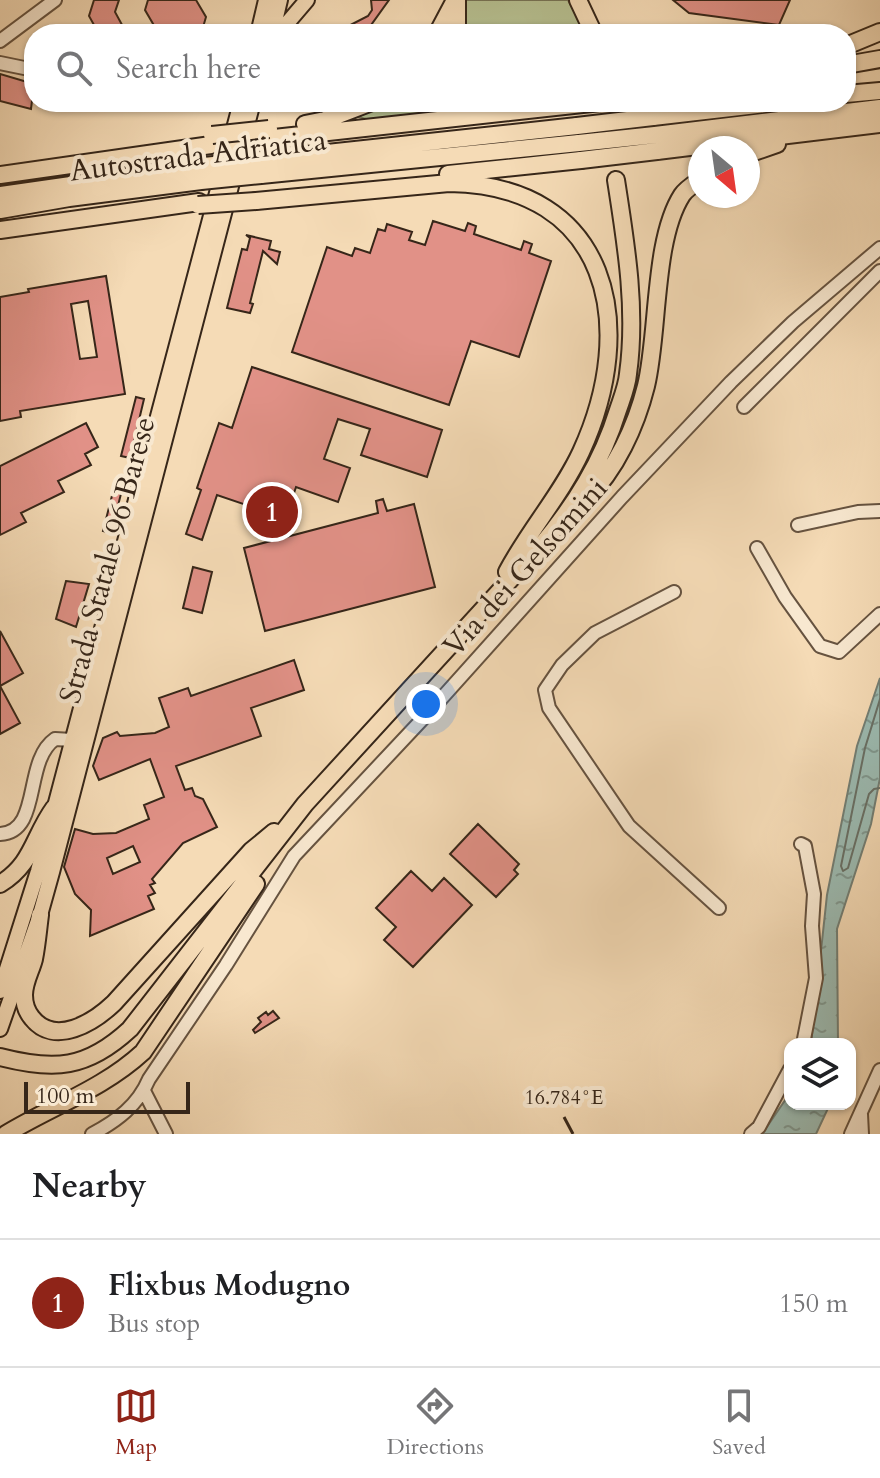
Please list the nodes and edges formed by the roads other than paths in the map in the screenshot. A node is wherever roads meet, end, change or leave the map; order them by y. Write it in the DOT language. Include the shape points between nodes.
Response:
graph roads {
  1 [pos="55,0"];
  2 [pos="266,0"];
  3 [pos="280,0"];
  4 [pos="307,0"];
  5 [pos="456,0"];
  6 [pos="578,0"];
  7 [pos="260,24"];
  8 [pos="276,24"];
  9 [pos="284,24"];
  10 [pos="443,24"];
  11 [pos="457,24"];
  12 [pos="589,24"];
  13 [pos="880,32"];
  14 [pos="0,41"];
  15 [pos="856,42"];
  16 [pos="880,59"];
  17 [pos="0,63"];
  18 [pos="856,63"];
  19 [pos="24,68"];
  20 [pos="880,91"];
  21 [pos="856,93"];
  22 [pos="880,108"];
  23 [pos="238,112"];
  24 [pos="250,112"];
  25 [pos="346,112"];
  26 [pos="488,112"];
  27 [pos="696,112"];
  28 [pos="854,112"];
  29 [pos="856,112"];
  30 [pos="880,124"];
  31 [pos="856,127"];
  32 [pos="820,132"];
  33 [pos="267,134"];
  34 [pos="880,134"];
  35 [pos="579,143"];
  36 [pos="656,143"];
  37 [pos="760,150"];
  38 [pos="203,174"];
  39 [pos="0,175"];
  40 [pos="616,180"];
  41 [pos="688,190"];
  42 [pos="0,195"];
  43 [pos="256,198"];
  44 [pos="0,210"];
  45 [pos="0,230"];
  46 [pos="880,248"];
  47 [pos="880,271"];
  48 [pos="744,407"];
  49 [pos="880,511"];
  50 [pos="798,525"];
  51 [pos="551,533"];
  52 [pos="757,548"];
  53 [pos="674,592"];
  54 [pos="493,598"];
  55 [pos="880,614"];
  56 [pos="72,740"];
  57 [pos="305,804"];
  58 [pos="54,808"];
  59 [pos="0,834"];
  60 [pos="280,835"];
  61 [pos="801,844"];
  62 [pos="0,884"];
  63 [pos="719,908"];
  64 [pos="40,915"];
  65 [pos="0,991"];
  66 [pos="0,1029"];
  67 [pos="804,1038"];
  68 [pos="0,1057"];
  69 [pos="880,1070"];
  70 [pos="784,1080"];
  71 [pos="144,1091"];
  72 [pos="861,1114"];
  73 [pos="6,1134"];
  74 [pos="92,1134"];
  75 [pos="166,1134"];
  76 [pos="751,1134"];
  77 [pos="851,1134"];
  78 [pos="862,1134"];
  1 -- 14 [label="street"];
  2 -- 7 [label="main road"];
  3 -- 8 [label="main road"];
  4 -- 9 [label="main road"];
  5 -- 10 [label="highway"];
  5 -- 11 [label="highway"];
  6 -- 12 [label="highway"];
  13 -- 15 [label="highway"];
  16 -- 18 [label="highway"];
  17 -- 19 [label="street"];
  20 -- 21 [label="highway"];
  22 -- 29 [label="highway, Autostrada Adriatica"];
  23 -- 56 [label="main road, Strada Statale 96 Barese"];
  24 -- 64 [label="main road, Strada Statale 96 Barese"];
  25 -- 33 [label="highway"];
  26 -- 33 [label="highway"];
  27 -- 35 [label="highway, Autostrada Adriatica, bridge" via="653,117"];
  28 -- 36 [label="highway, Autostrada Adriatica"];
  30 -- 31 [label="highway"];
  31 -- 32 [label="highway"];
  31 -- 34 [label="highway"];
  32 -- 36 [label="highway"];
  32 -- 37 [label="highway"];
  33 -- 39 [label="highway"];
  35 -- 36 [label="highway, Autostrada Adriatica, bridge"];
  35 -- 38 [label="highway, Autostrada Adriatica, bridge"];
  35 -- 43 [label="highway"];
  38 -- 42 [label="highway, Autostrada Adriatica"];
  38 -- 44 [label="highway, Autostrada Adriatica"];
  40 -- 51 [label="highway" via="632,321 628,377 598,461"];
  41 -- 51 [label="highway" via="667,232 648,373 636,418 593,492"];
  43 -- 45 [label="highway, bridge"];
  43 -- 54 [label="highway" via="449,183 500,187 550,208 586,245 599,271 608,335 599,404 573,468"];
  46 -- 71 [label="street, Via dei Gelsomini" via="731,382 294,856"];
  47 -- 48 [label="street"];
  49 -- 50 [label="street"];
  51 -- 54 [label="highway"];
  52 -- 55 [label="street" via="820,646 839,652"];
  53 -- 63 [label="street" via="595,633 545,690 549,708 629,826"];
  54 -- 57 [label="highway"];
  56 -- 58 [label="main road, Strada Statale 96 Barese"];
  56 -- 59 [label="street" via="55,739 41,751 24,820"];
  57 -- 60 [label="highway"];
  57 -- 64 [label="highway" via="251,851 114,1003 77,1028 53,1031 35,1022 26,1008 24,988"];
  58 -- 62 [label="highway" via="27,861"];
  58 -- 65 [label="main road, Strada Statale 96 Barese"];
  60 -- 68 [label="highway" via="120,1038 71,1064 39,1066"];
  60 -- 73 [label="highway" via="259,878 143,1052 101,1084"];
  61 -- 67 [label="street" via="814,894 816,978"];
  64 -- 66 [label="main road, Strada Statale 96 Barese"];
  69 -- 72 [label="street"];
  70 -- 76 [label="street"];
  71 -- 74 [label="street, Via dei Gelsomini" via="116,1120"];
  71 -- 75 [label="street"];
  72 -- 77 [label="street"];
  72 -- 78 [label="street"];
}
